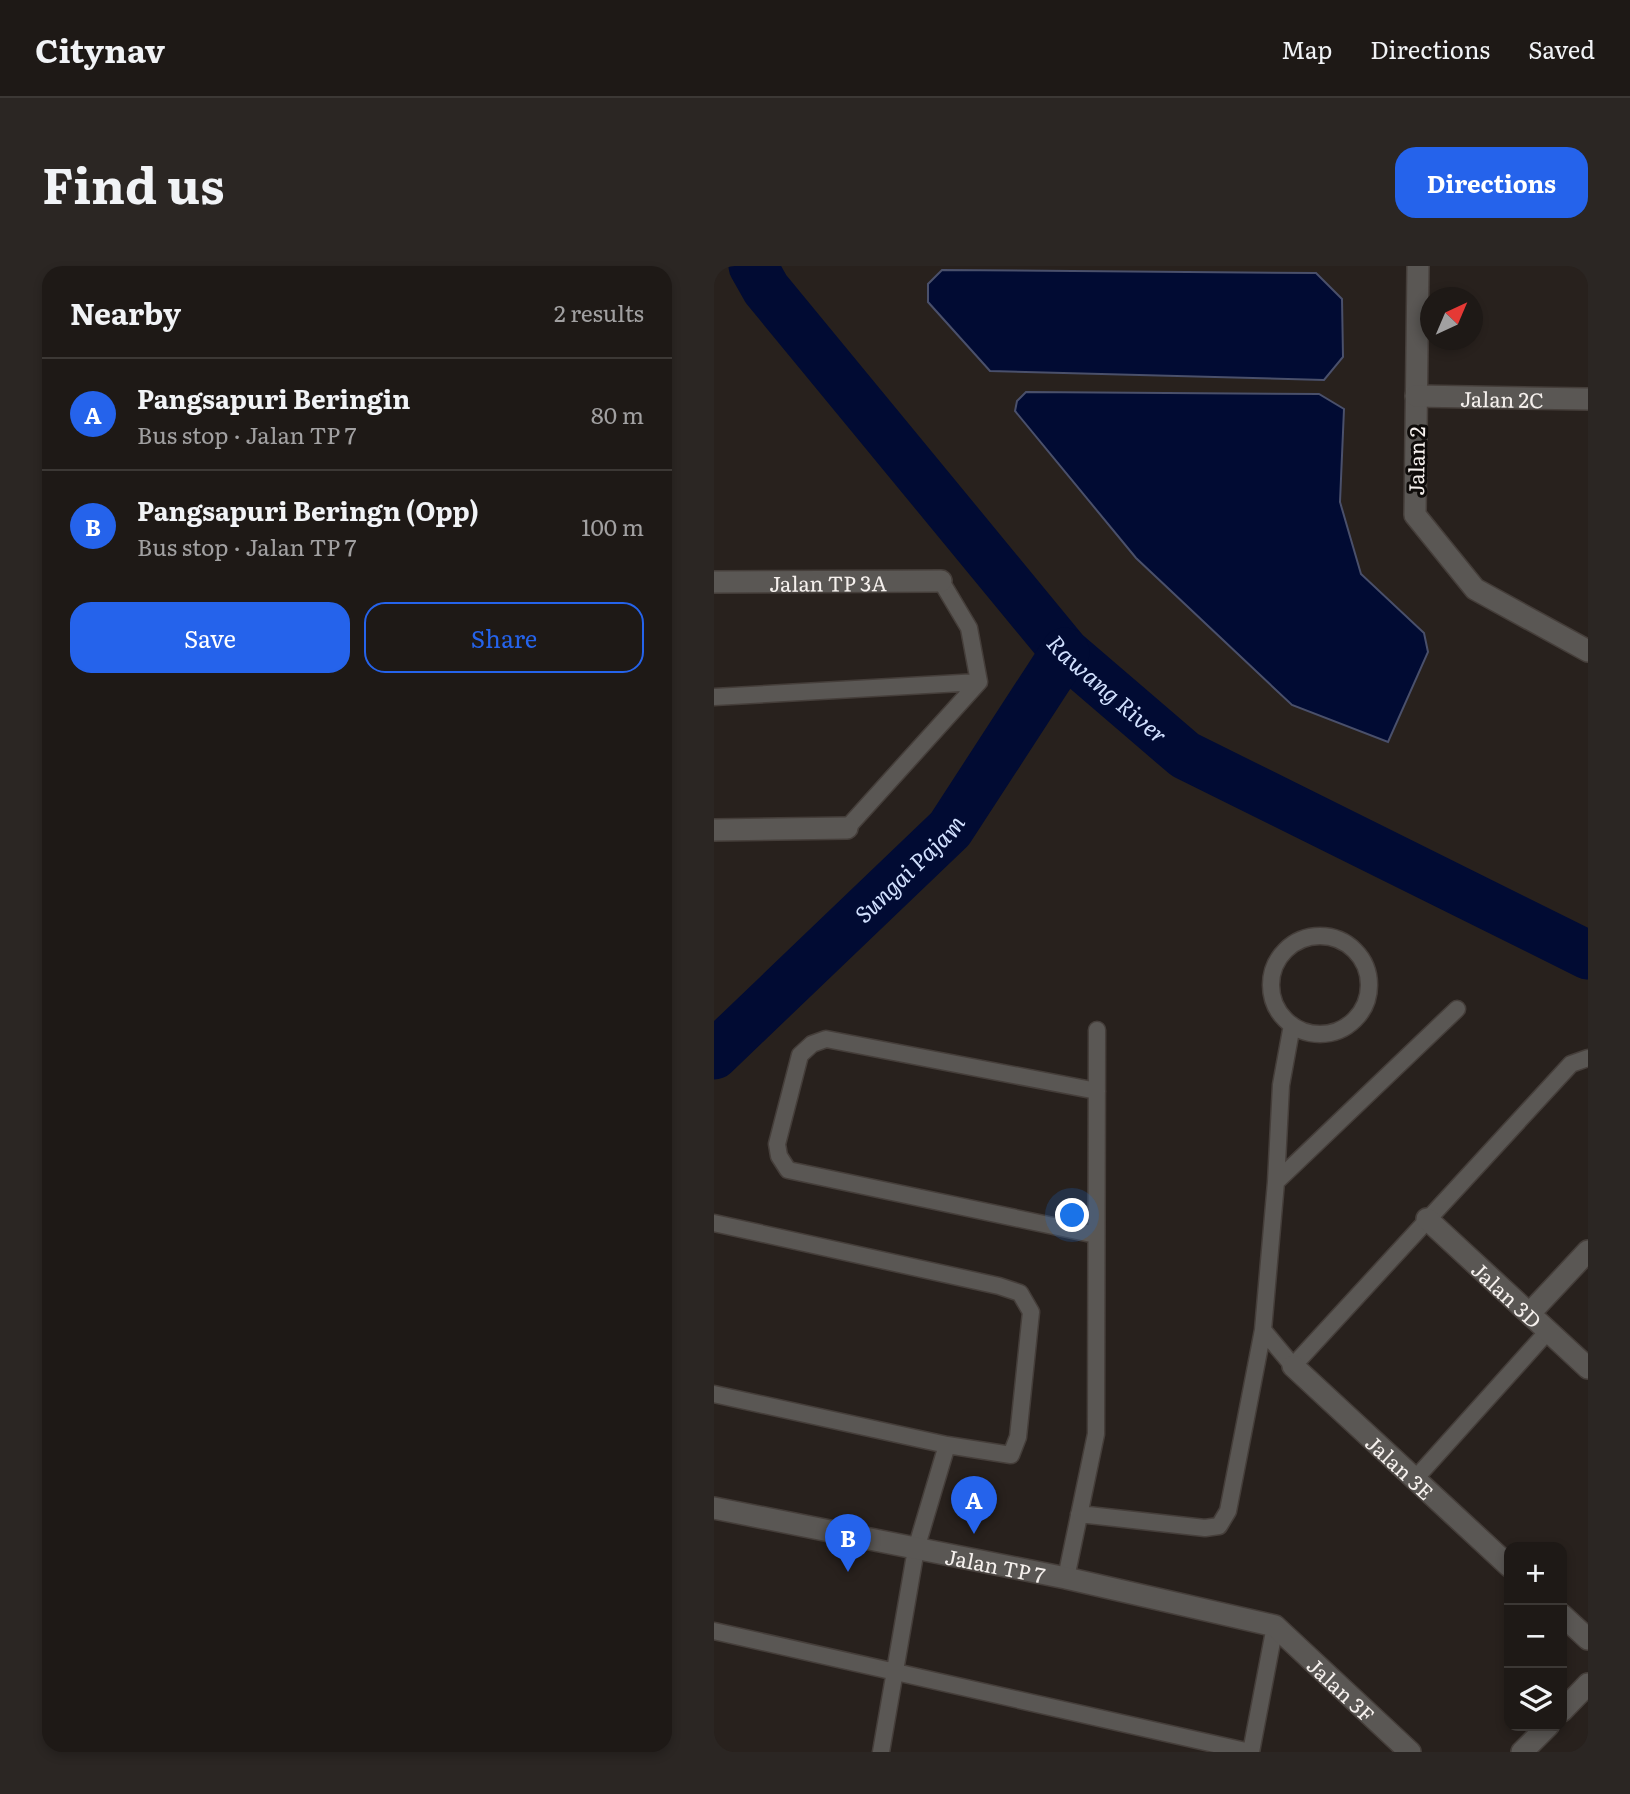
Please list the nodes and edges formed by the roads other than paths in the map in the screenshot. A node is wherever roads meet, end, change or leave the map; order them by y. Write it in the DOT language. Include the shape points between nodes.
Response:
graph roads {
  1 [pos="1418,266"];
  2 [pos="1416,396"];
  3 [pos="1588,398"];
  4 [pos="941,581"];
  5 [pos="714,582"];
  6 [pos="1588,651"];
  7 [pos="979,682"];
  8 [pos="714,697"];
  9 [pos="847,828"];
  10 [pos="714,830"];
  11 [pos="1457,1010"];
  12 [pos="1292,1025"];
  13 [pos="1097,1030"];
  14 [pos="1588,1058"];
  15 [pos="1097,1091"];
  16 [pos="1276,1182"];
  17 [pos="1427,1219"];
  18 [pos="714,1223"];
  19 [pos="1096,1235"];
  20 [pos="1588,1251"];
  21 [pos="1530,1313"];
  22 [pos="1263,1330"];
  23 [pos="1548,1331"];
  24 [pos="1293,1366"];
  25 [pos="1588,1368"];
  26 [pos="714,1395"];
  27 [pos="947,1445"];
  28 [pos="1415,1479"];
  29 [pos="714,1507"];
  30 [pos="1079,1514"];
  31 [pos="916,1549"];
  32 [pos="1504,1561"];
  33 [pos="1066,1578"];
  34 [pos="1567,1620"];
  35 [pos="1275,1626"];
  36 [pos="714,1631"];
  37 [pos="1588,1639"];
  38 [pos="895,1672"];
  39 [pos="1588,1684"];
  40 [pos="1567,1706"];
  41 [pos="1543,1731"];
  42 [pos="881,1752"];
  43 [pos="1250,1752"];
  44 [pos="1410,1752"];
  45 [pos="1522,1752"];
  1 -- 2 [label="street, Jalan 2"];
  2 -- 3 [label="street, Jalan 2C"];
  2 -- 6 [label="street, Jalan 2" via="1415,515 1475,589"];
  4 -- 5 [label="street, Jalan TP 3A"];
  4 -- 7 [label="lane" via="969,628"];
  7 -- 8 [label="lane"];
  7 -- 9 [label="lane"];
  9 -- 10 [label="street"];
  11 -- 16 [label="lane"];
  12 -- 12 [label="lane" via="1281,1016 1271,990 1276,962 1295,943 1308,938 1322,936 1348,946 1366,967 1364,1008 1345,1028 1332,1033 1304,1032"];
  12 -- 16 [label="lane" via="1281,1085"];
  13 -- 15 [label="lane"];
  14 -- 17 [label="lane" via="1571,1064"];
  15 -- 19 [label="lane"];
  15 -- 19 [label="lane" via="827,1039 800,1055 777,1144 788,1170"];
  16 -- 22 [label="lane"];
  17 -- 21 [label="street, Jalan 3D"];
  17 -- 24 [label="lane"];
  18 -- 27 [label="lane" via="1020,1293 1031,1312 1018,1437 1011,1455"];
  19 -- 30 [label="lane" via="1096,1434"];
  20 -- 21 [label="street"];
  21 -- 23 [label="street, Jalan 3D"];
  22 -- 24 [label="lane"];
  22 -- 30 [label="lane" via="1228,1511 1219,1526"];
  23 -- 25 [label="street, Jalan 3D"];
  23 -- 28 [label="lane"];
  24 -- 28 [label="street, Jalan 3E"];
  26 -- 27 [label="lane"];
  27 -- 31 [label="lane"];
  28 -- 32 [label="street, Jalan 3E"];
  29 -- 31 [label="street, Jalan TP 7"];
  30 -- 33 [label="lane"];
  31 -- 33 [label="street, Jalan TP 7"];
  31 -- 38 [label="lane"];
  33 -- 35 [label="street, Jalan TP 7"];
  34 -- 37 [label="street"];
  35 -- 43 [label="lane"];
  35 -- 44 [label="street, Jalan 3F"];
  36 -- 38 [label="lane"];
  38 -- 42 [label="lane"];
  38 -- 43 [label="lane"];
  39 -- 40 [label="street"];
  41 -- 45 [label="street"];
}
